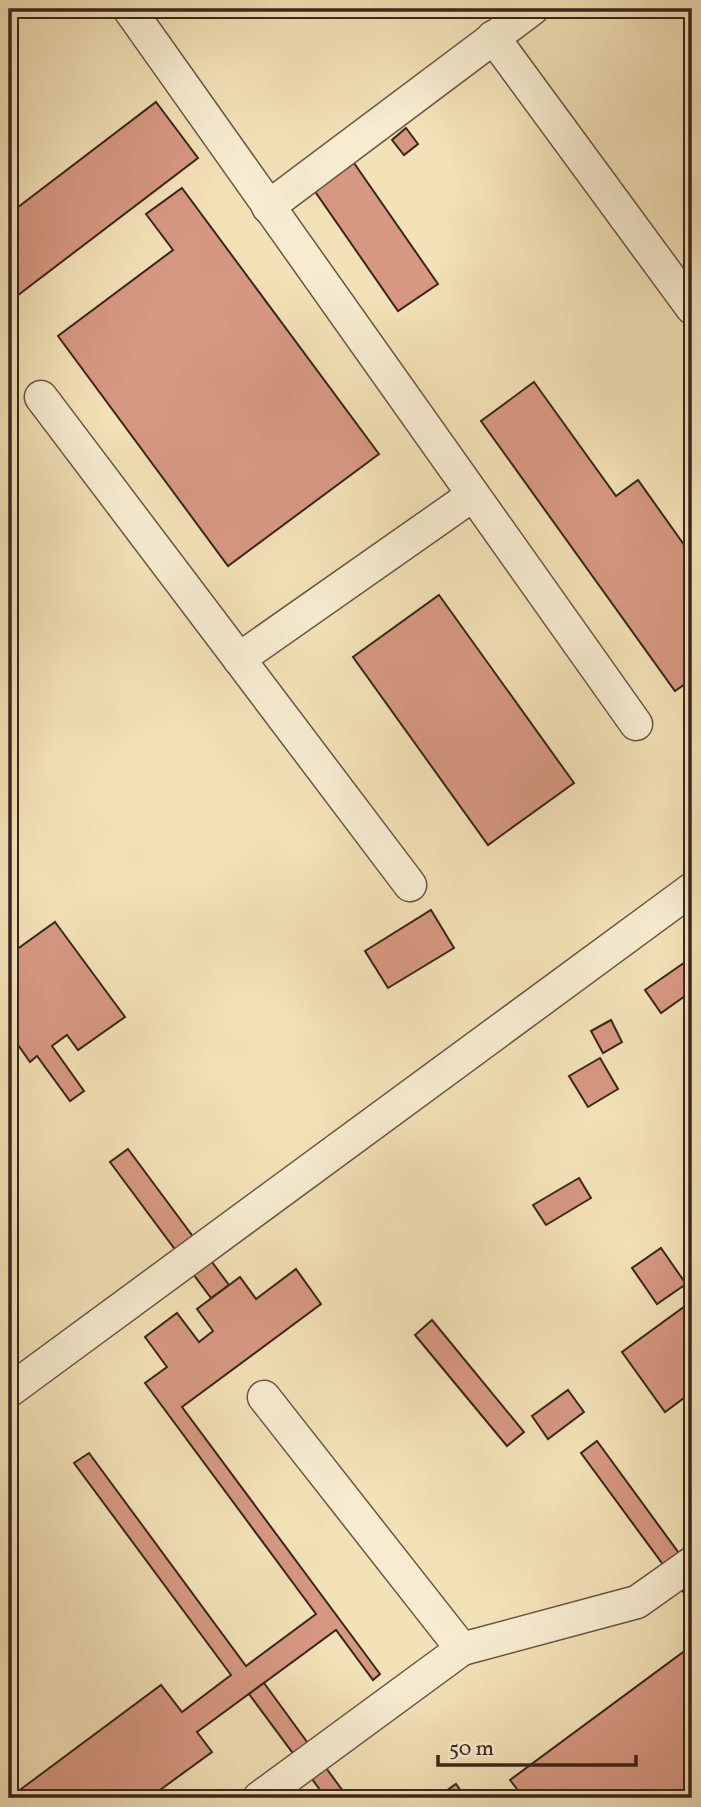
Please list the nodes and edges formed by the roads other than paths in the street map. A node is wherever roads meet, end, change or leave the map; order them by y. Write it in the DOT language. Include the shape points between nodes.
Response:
graph roads {
  1 [pos="129,9"];
  2 [pos="532,9"];
  3 [pos="493,37"];
  4 [pos="268,207"];
  5 [pos="692,308"];
  6 [pos="41,397"];
  7 [pos="473,495"];
  8 [pos="239,659"];
  9 [pos="636,724"];
  10 [pos="410,885"];
  11 [pos="692,888"];
  12 [pos="9,1391"];
  13 [pos="264,1398"];
  14 [pos="692,1563"];
  15 [pos="462,1648"];
  16 [pos="259,1798"];
  1 -- 4 [label="lane"];
  2 -- 3 [label="lane"];
  3 -- 4 [label="lane"];
  3 -- 5 [label="lane"];
  4 -- 7 [label="lane"];
  6 -- 8 [label="lane"];
  7 -- 8 [label="lane"];
  7 -- 9 [label="lane"];
  8 -- 10 [label="lane"];
  11 -- 12 [label="lane"];
  13 -- 15 [label="lane"];
  14 -- 15 [label="lane" via="637,1602"];
  15 -- 16 [label="lane"];
}
